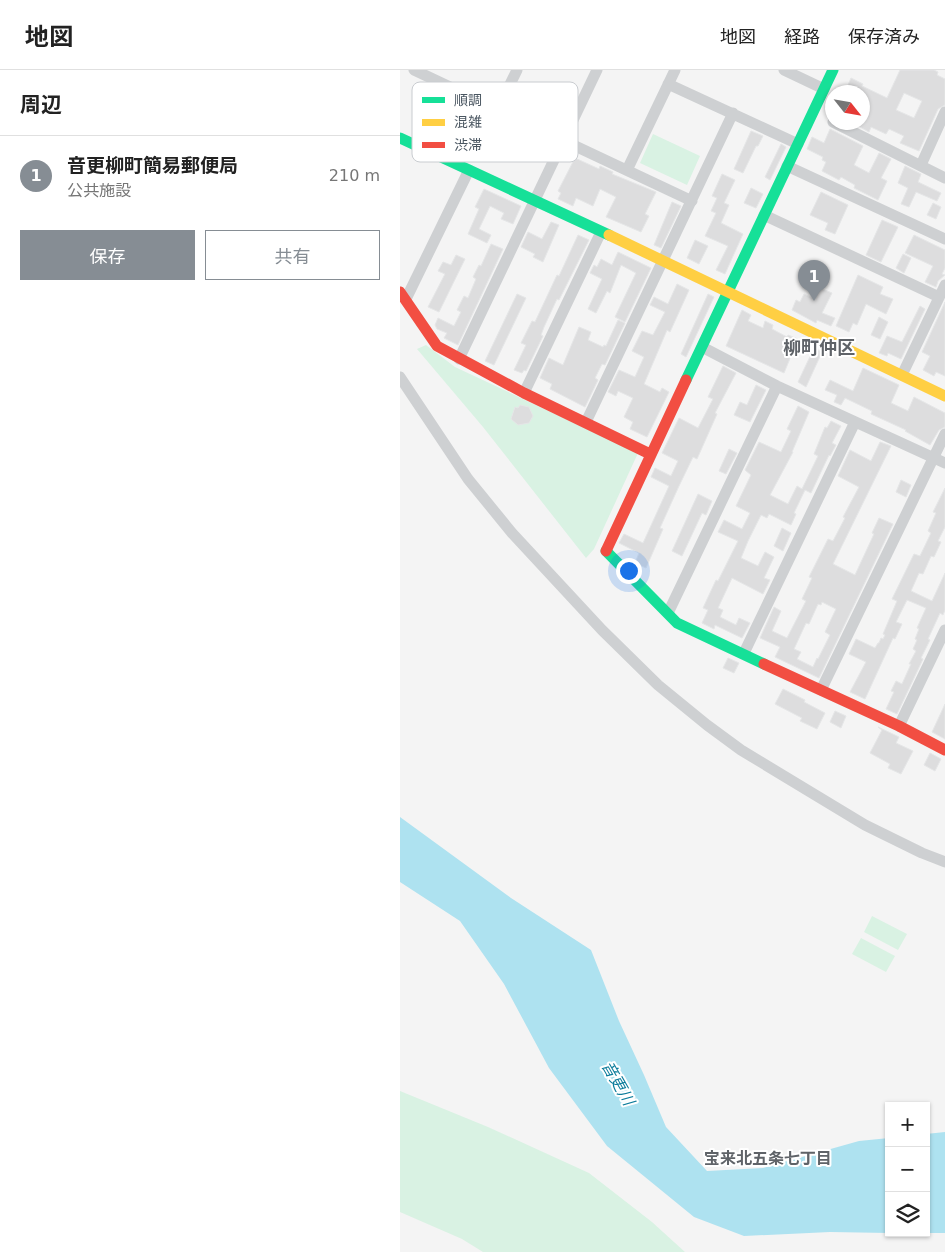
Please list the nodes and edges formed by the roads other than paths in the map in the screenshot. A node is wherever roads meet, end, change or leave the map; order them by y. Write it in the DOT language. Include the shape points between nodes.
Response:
graph roads {
  1 [pos="414,70"];
  2 [pos="517,70"];
  3 [pos="597,70"];
  4 [pos="675,70"];
  5 [pos="784,70"];
  6 [pos="833,70"];
  7 [pos="436,75"];
  8 [pos="449,82"];
  9 [pos="511,82"];
  10 [pos="668,84"];
  11 [pos="824,89"];
  12 [pos="578,109"];
  13 [pos="945,112"];
  14 [pos="733,113"];
  15 [pos="813,113"];
  16 [pos="825,118"];
  17 [pos="849,130"];
  18 [pos="798,144"];
  19 [pos="578,147"];
  20 [pos="449,162"];
  21 [pos="553,162"];
  22 [pos="921,165"];
  23 [pos="788,166"];
  24 [pos="469,170"];
  25 [pos="627,170"];
  26 [pos="945,178"];
  27 [pos="535,200"];
  28 [pos="692,201"];
  29 [pos="764,215"];
  30 [pos="600,232"];
  31 [pos="945,239"];
  32 [pos="663,261"];
  33 [pos="945,285"];
  34 [pos="727,293"];
  35 [pos="403,296"];
  36 [pos="939,297"];
  37 [pos="702,347"];
  38 [pos="459,360"];
  39 [pos="902,375"];
  40 [pos="400,377"];
  41 [pos="777,386"];
  42 [pos="524,393"];
  43 [pos="945,396"];
  44 [pos="586,422"];
  45 [pos="856,422"];
  46 [pos="945,434"];
  47 [pos="650,454"];
  48 [pos="934,458"];
  49 [pos="945,463"];
  50 [pos="668,614"];
  51 [pos="945,630"];
  52 [pos="744,653"];
  53 [pos="821,690"];
  54 [pos="900,726"];
  55 [pos="945,750"];
  56 [pos="945,862"];
  1 -- 7 [label="street"];
  2 -- 9 [label="street"];
  3 -- 12 [label="street"];
  4 -- 10 [label="street"];
  5 -- 11 [label="street"];
  6 -- 11 [label="street"];
  7 -- 8 [label="street"];
  10 -- 14 [label="street"];
  10 -- 25 [label="street"];
  11 -- 15 [label="street"];
  13 -- 22 [label="street"];
  14 -- 18 [label="street"];
  14 -- 28 [label="street"];
  15 -- 16 [label="street"];
  15 -- 18 [label="street"];
  17 -- 22 [label="street"];
  18 -- 23 [label="street"];
  19 -- 25 [label="street"];
  20 -- 24 [label="street"];
  21 -- 27 [label="street"];
  22 -- 26 [label="street"];
  23 -- 29 [label="street"];
  23 -- 31 [label="street"];
  24 -- 27 [label="street"];
  24 -- 35 [label="street"];
  25 -- 28 [label="street"];
  27 -- 30 [label="street"];
  27 -- 38 [label="street"];
  28 -- 32 [label="street"];
  29 -- 34 [label="street"];
  29 -- 36 [label="street"];
  30 -- 32 [label="street"];
  30 -- 42 [label="street"];
  32 -- 34 [label="street"];
  32 -- 44 [label="street"];
  33 -- 36 [label="street"];
  34 -- 37 [label="street"];
  34 -- 39 [label="street"];
  35 -- 38 [label="street" via="437,346"];
  36 -- 39 [label="street"];
  37 -- 41 [label="street"];
  37 -- 47 [label="street"];
  38 -- 42 [label="street"];
  39 -- 43 [label="street"];
  40 -- 56 [label="street" via="468,479 512,533 658,685 740,750 865,824"];
  41 -- 45 [label="street"];
  41 -- 50 [label="street"];
  42 -- 44 [label="street"];
  44 -- 47 [label="street"];
  45 -- 48 [label="street"];
  45 -- 52 [label="street"];
  46 -- 48 [label="street"];
  47 -- 50 [label="street" via="605,550"];
  48 -- 49 [label="street"];
  48 -- 53 [label="street"];
  50 -- 52 [label="street" via="677,623"];
  51 -- 54 [label="street"];
  52 -- 53 [label="street"];
  53 -- 54 [label="street"];
  54 -- 55 [label="street"];
}
